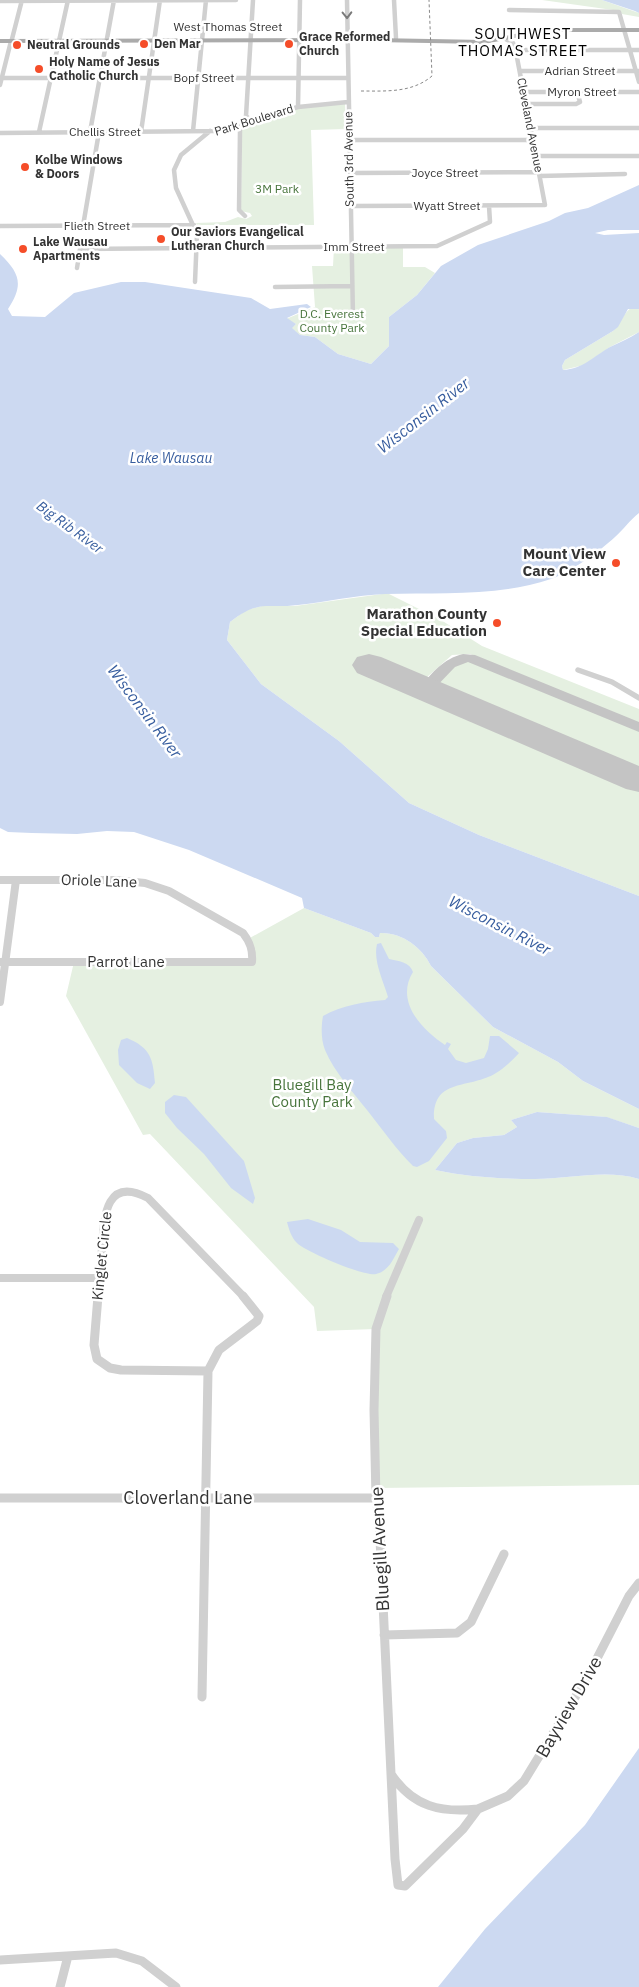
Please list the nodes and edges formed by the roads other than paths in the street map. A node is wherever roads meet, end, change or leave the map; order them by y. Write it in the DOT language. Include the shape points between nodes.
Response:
graph roads {
  1 [pos="22,0"];
  2 [pos="68,0"];
  3 [pos="114,0"];
  4 [pos="160,0"];
  5 [pos="206,0"];
  6 [pos="236,0"];
  7 [pos="253,0"];
  8 [pos="300,0"];
  9 [pos="347,0"];
  10 [pos="394,0"];
  11 [pos="0,1"];
  12 [pos="509,10"];
  13 [pos="348,30"];
  14 [pos="545,30"];
  15 [pos="624,30"];
  16 [pos="639,30"];
  17 [pos="514,35"];
  18 [pos="501,37"];
  19 [pos="336,38"];
  20 [pos="396,38"];
  21 [pos="348,39"];
  22 [pos="0,40"];
  23 [pos="11,40"];
  24 [pos="59,40"];
  25 [pos="107,40"];
  26 [pos="155,40"];
  27 [pos="202,40"];
  28 [pos="250,40"];
  29 [pos="298,40"];
  30 [pos="375,40"];
  31 [pos="513,43"];
  32 [pos="516,50"];
  33 [pos="630,50"];
  34 [pos="639,50"];
  35 [pos="520,71"];
  36 [pos="637,71"];
  37 [pos="1,78"];
  38 [pos="51,78"];
  39 [pos="100,78"];
  40 [pos="149,78"];
  41 [pos="198,78"];
  42 [pos="248,78"];
  43 [pos="298,78"];
  44 [pos="348,78"];
  45 [pos="639,82"];
  46 [pos="0,85"];
  47 [pos="524,92"];
  48 [pos="577,92"];
  49 [pos="639,92"];
  50 [pos="348,102"];
  51 [pos="527,104"];
  52 [pos="298,107"];
  53 [pos="252,121"];
  54 [pos="236,126"];
  55 [pos="531,128"];
  56 [pos="639,128"];
  57 [pos="210,131"];
  58 [pos="39,132"];
  59 [pos="90,132"];
  60 [pos="98,132"];
  61 [pos="142,132"];
  62 [pos="192,132"];
  63 [pos="0,133"];
  64 [pos="349,140"];
  65 [pos="533,140"];
  66 [pos="536,156"];
  67 [pos="639,156"];
  68 [pos="350,173"];
  69 [pos="540,174"];
  70 [pos="625,174"];
  71 [pos="351,206"];
  72 [pos="489,206"];
  73 [pos="544,206"];
  74 [pos="245,216"];
  75 [pos="194,225"];
  76 [pos="0,226"];
  77 [pos="83,226"];
  78 [pos="351,247"];
  79 [pos="197,248"];
  80 [pos="77,268"];
  81 [pos="195,282"];
  82 [pos="352,286"];
  83 [pos="275,287"];
  84 [pos="353,317"];
  85 [pos="578,670"];
  86 [pos="639,698"];
  87 [pos="0,880"];
  88 [pos="16,880"];
  89 [pos="3,962"];
  90 [pos="252,962"];
  91 [pos="0,1002"];
  92 [pos="419,1220"];
  93 [pos="0,1278"];
  94 [pos="99,1278"];
  95 [pos="208,1371"];
  96 [pos="0,1498"];
  97 [pos="205,1498"];
  98 [pos="376,1498"];
  99 [pos="504,1554"];
  100 [pos="639,1583"];
  101 [pos="384,1636"];
  102 [pos="202,1697"];
  103 [pos="390,1772"];
  104 [pos="478,1809"];
  105 [pos="398,1885"];
  106 [pos="68,1956"];
  107 [pos="0,1960"];
  108 [pos="60,1987"];
  109 [pos="176,1987"];
  1 -- 2 [label="street"];
  1 -- 11 [label="street"];
  1 -- 23 [label="street"];
  2 -- 3 [label="street"];
  2 -- 24 [label="street"];
  3 -- 4 [label="street"];
  3 -- 25 [label="street"];
  4 -- 5 [label="street"];
  4 -- 26 [label="street"];
  5 -- 6 [label="street"];
  5 -- 27 [label="street"];
  7 -- 28 [label="street"];
  8 -- 29 [label="street"];
  9 -- 13 [label="street, South 3rd Avenue, one-way"];
  10 -- 20 [label="street"];
  12 -- 15 [label="street" via="615,11 620,14"];
  13 -- 19 [label="main road"];
  13 -- 21 [label="street, South 3rd Avenue"];
  14 -- 15 [label="main road"];
  14 -- 17 [label="main road, West Thomas Street"];
  14 -- 18 [label="main road, West Thomas Street" via="529,30"];
  15 -- 16 [label="main road"];
  15 -- 33 [label="street"];
  17 -- 18 [label="main road, West Thomas Street"];
  17 -- 31 [label="street"];
  18 -- 20 [label="main road, West Thomas Street" via="467,40"];
  18 -- 30 [label="main road, West Thomas Street" via="469,42"];
  18 -- 31 [label="street"];
  19 -- 21 [label="main road, West Thomas Street"];
  19 -- 29 [label="main road, West Thomas Street"];
  20 -- 21 [label="main road, West Thomas Street"];
  20 -- 30 [label="main road"];
  21 -- 29 [label="main road, West Thomas Street"];
  21 -- 30 [label="main road, West Thomas Street"];
  21 -- 44 [label="street, South 3rd Avenue"];
  22 -- 23 [label="main road, West Thomas Street"];
  23 -- 24 [label="main road, West Thomas Street"];
  23 -- 37 [label="street"];
  24 -- 25 [label="main road, West Thomas Street"];
  24 -- 38 [label="street"];
  25 -- 26 [label="main road, West Thomas Street"];
  25 -- 39 [label="street"];
  26 -- 27 [label="main road, West Thomas Street"];
  26 -- 40 [label="street"];
  27 -- 28 [label="main road, West Thomas Street"];
  27 -- 41 [label="street"];
  28 -- 29 [label="main road, West Thomas Street"];
  28 -- 42 [label="street"];
  29 -- 43 [label="street"];
  31 -- 32 [label="street, Cleveland Avenue"];
  32 -- 33 [label="street"];
  32 -- 35 [label="street, Cleveland Avenue"];
  33 -- 34 [label="street"];
  33 -- 36 [label="street"];
  35 -- 36 [label="street, Adrian Street"];
  35 -- 47 [label="street, Cleveland Avenue"];
  36 -- 45 [label="street"];
  37 -- 38 [label="street, Bopf Street"];
  37 -- 46 [label="street"];
  38 -- 39 [label="street, Bopf Street"];
  38 -- 58 [label="street"];
  39 -- 40 [label="street, Bopf Street"];
  39 -- 59 [label="street"];
  40 -- 41 [label="street, Bopf Street"];
  40 -- 61 [label="street"];
  41 -- 42 [label="street, Bopf Street"];
  41 -- 62 [label="street"];
  42 -- 43 [label="street, Bopf Street"];
  42 -- 53 [label="street" via="246,116"];
  43 -- 44 [label="street, Bopf Street"];
  43 -- 52 [label="street"];
  44 -- 50 [label="street, South 3rd Avenue"];
  47 -- 48 [label="street, Myron Street"];
  47 -- 51 [label="street, Cleveland Avenue"];
  48 -- 49 [label="street, Myron Street"];
  48 -- 51 [label="street" via="580,102 576,104"];
  50 -- 52 [label="street, Park Boulevard"];
  50 -- 64 [label="street, South 3rd Avenue"];
  51 -- 55 [label="street, Cleveland Avenue"];
  52 -- 53 [label="street, Park Boulevard"];
  53 -- 54 [label="street, Park Boulevard"];
  54 -- 57 [label="street, Park Boulevard"];
  54 -- 74 [label="street" via="240,130 240,210"];
  55 -- 56 [label="street"];
  55 -- 65 [label="street, Cleveland Avenue"];
  57 -- 62 [label="street, Chellis Street"];
  57 -- 75 [label="street, Park Boulevard" via="208,136 183,152 174,171 178,193"];
  58 -- 59 [label="street, Chellis Street"];
  58 -- 63 [label="street, Chellis Street"];
  59 -- 60 [label="street, Chellis Street"];
  60 -- 61 [label="street, Chellis Street"];
  60 -- 77 [label="street"];
  61 -- 62 [label="street, Chellis Street"];
  64 -- 65 [label="street"];
  64 -- 68 [label="street, South 3rd Avenue"];
  65 -- 66 [label="street, Cleveland Avenue"];
  66 -- 67 [label="street"];
  66 -- 69 [label="street, Cleveland Avenue"];
  68 -- 69 [label="street, Joyce Street"];
  68 -- 71 [label="street, South 3rd Avenue"];
  69 -- 70 [label="street, Joyce Street"];
  69 -- 73 [label="street, Cleveland Avenue"];
  71 -- 72 [label="street, Wyatt Street"];
  71 -- 78 [label="street, South 3rd Avenue"];
  72 -- 73 [label="street, Wyatt Street"];
  72 -- 78 [label="street, Imm Street" via="490,222 436,246"];
  75 -- 77 [label="street, Flieth Street"];
  75 -- 79 [label="street, Park Boulevard"];
  76 -- 77 [label="street, Flieth Street"];
  78 -- 79 [label="street, Imm Street"];
  78 -- 82 [label="street, South 3rd Avenue"];
  79 -- 80 [label="street, Imm Street" via="80,249"];
  79 -- 81 [label="street, Park Boulevard"];
  82 -- 83 [label="street"];
  82 -- 84 [label="street, South 3rd Avenue"];
  85 -- 86 [label="street" via="612,682"];
  87 -- 88 [label="street, Oriole Lane"];
  88 -- 89 [label="street"];
  88 -- 90 [label="street, Oriole Lane" via="115,880 153,885 243,933 252,946"];
  89 -- 90 [label="street, Parrot Lane"];
  89 -- 91 [label="street"];
  92 -- 98 [label="street, Bluegill Avenue" via="376,1329"];
  93 -- 94 [label="street"];
  94 -- 95 [label="street, Kinglet Circle" via="94,1345 100,1362 121,1370"];
  94 -- 95 [label="street, Kinglet Circle" via="105,1211 118,1194 139,1192 259,1316 220,1350"];
  95 -- 97 [label="street, Kinglet Circle"];
  96 -- 97 [label="street, Cloverland Lane"];
  97 -- 98 [label="street, Cloverland Lane"];
  97 -- 102 [label="street, Kinglet Circle"];
  98 -- 101 [label="street, Bluegill Avenue" via="380,1518"];
  99 -- 101 [label="street" via="465,1629 450,1634"];
  100 -- 104 [label="street, Bayview Drive" via="528,1776 508,1796"];
  101 -- 103 [label="street, Bluegill Avenue"];
  103 -- 104 [label="street, Bayview Drive" via="404,1793 418,1802 444,1810"];
  103 -- 105 [label="street, Bluegill Avenue"];
  104 -- 105 [label="street, Bayview Drive" via="417,1876 405,1886"];
  106 -- 107 [label="street"];
  106 -- 108 [label="street"];
  106 -- 109 [label="street" via="131,1955 148,1963"];
}
